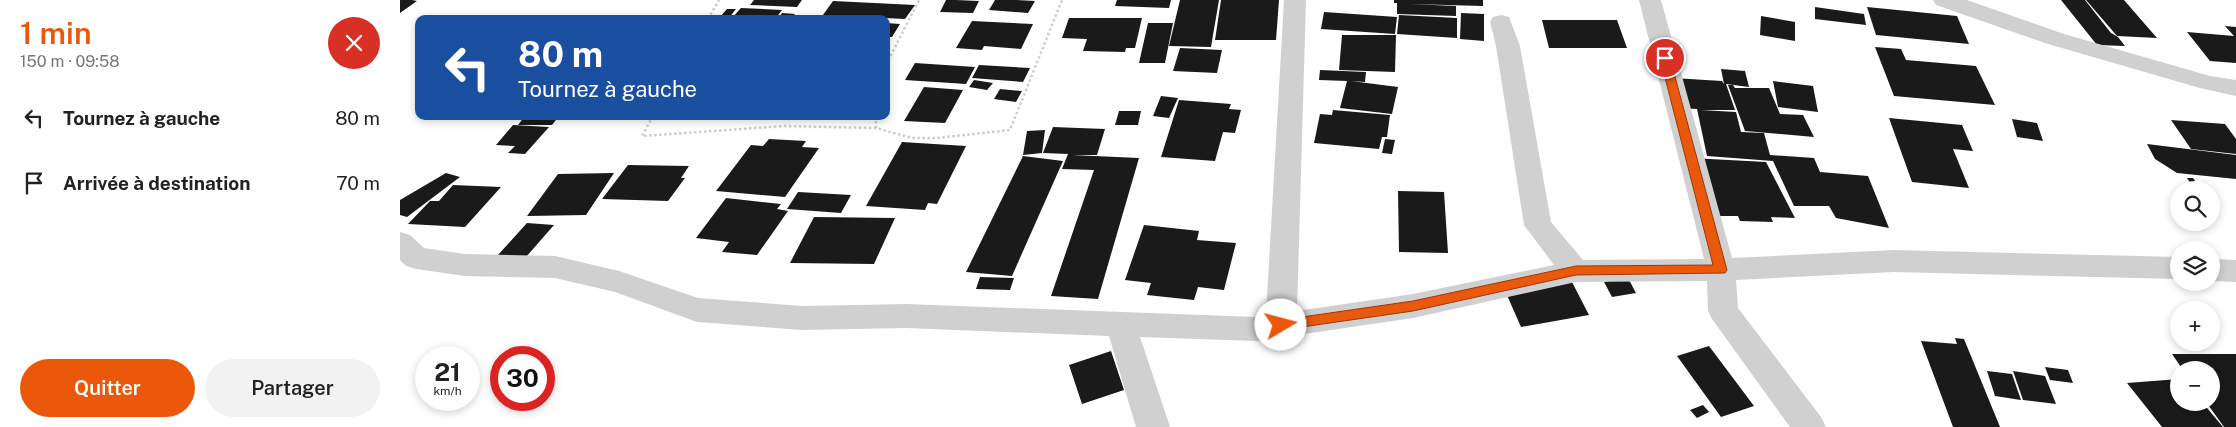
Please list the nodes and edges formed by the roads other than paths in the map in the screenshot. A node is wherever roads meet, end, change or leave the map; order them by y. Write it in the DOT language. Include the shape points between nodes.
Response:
graph roads {
  1 [pos="1295,0"];
  2 [pos="1650,0"];
  3 [pos="1944,0"];
  4 [pos="1501,22"];
  5 [pos="2236,88"];
  6 [pos="400,242"];
  7 [pos="2170,268"];
  8 [pos="1721,270"];
  9 [pos="2220,270"];
  10 [pos="1576,271"];
  11 [pos="2236,271"];
  12 [pos="1120,324"];
  13 [pos="1281,325"];
  14 [pos="1154,427"];
  15 [pos="1809,427"];
  1 -- 13 [label="street"];
  2 -- 8 [label="street"];
  3 -- 5 [label="street" via="2056,39 2208,83"];
  4 -- 10 [label="street" via="1508,46 1538,225"];
  6 -- 12 [label="street" via="416,258 465,265 555,267 620,282 697,310 802,318 906,316"];
  7 -- 8 [label="street" via="1894,261"];
  8 -- 10 [label="street"];
  8 -- 15 [label="street" via="1723,311"];
  9 -- 11 [label="street"];
  10 -- 13 [label="street" via="1413,306"];
  12 -- 13 [label="street" via="1256,329"];
  12 -- 14 [label="street"];
}
